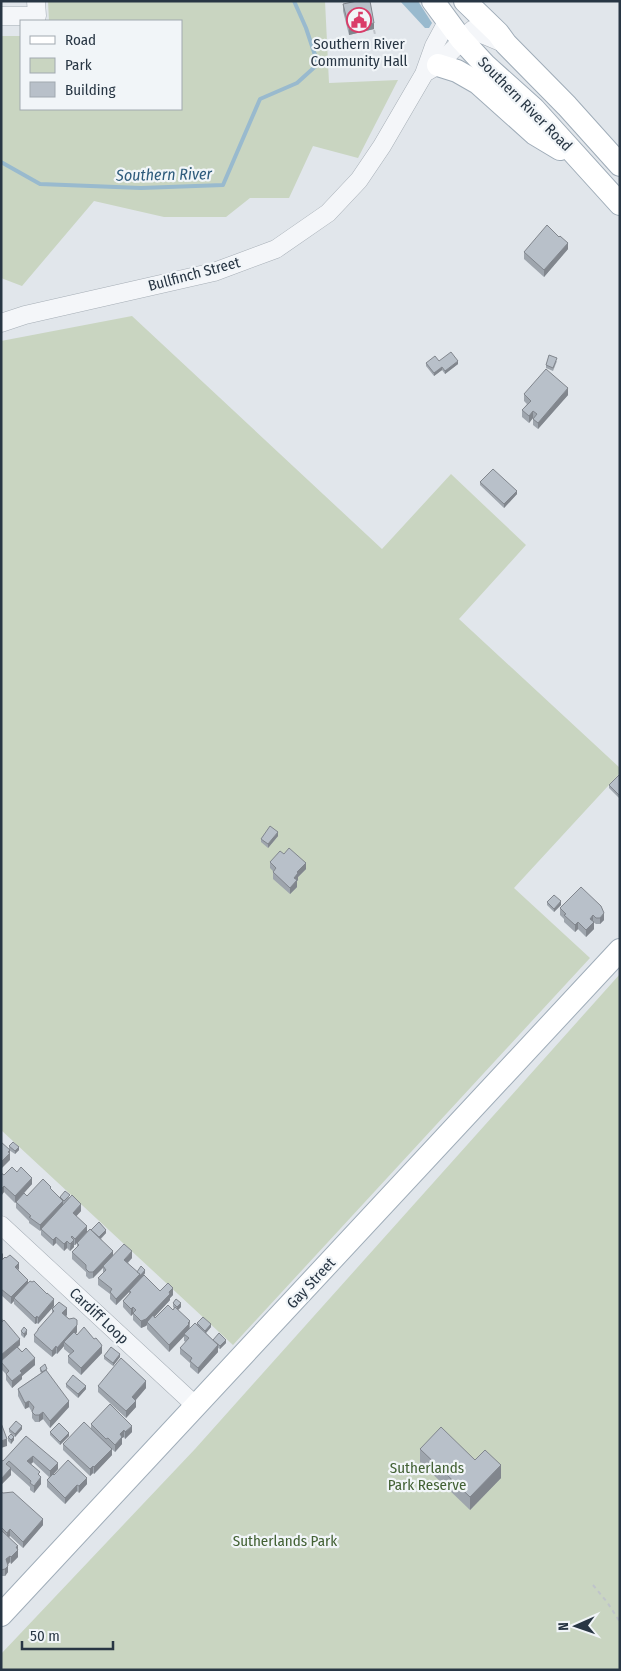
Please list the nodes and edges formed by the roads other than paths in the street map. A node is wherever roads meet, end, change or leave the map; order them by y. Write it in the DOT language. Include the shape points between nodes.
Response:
graph roads {
  1 [pos="433,1"];
  2 [pos="465,1"];
  3 [pos="36,9"];
  4 [pos="450,11"];
  5 [pos="1,16"];
  6 [pos="461,39"];
  7 [pos="506,44"];
  8 [pos="431,70"];
  9 [pos="611,149"];
  10 [pos="620,165"];
  11 [pos="616,200"];
  12 [pos="1,323"];
  13 [pos="616,961"];
  14 [pos="1,1225"];
  15 [pos="196,1406"];
  16 [pos="4,1607"];
  1 -- 4 [label="main road, Southern River Road"];
  2 -- 7 [label="main road, Southern River Road"];
  3 -- 5 [label="street"];
  4 -- 6 [label="main road, Southern River Road"];
  4 -- 8 [label="street, Bullfinch Street" via="434,46"];
  6 -- 7 [label="street" via="472,30"];
  6 -- 8 [label="street, Bullfinch Street"];
  6 -- 11 [label="main road, Southern River Road" via="534,109"];
  7 -- 9 [label="main road, Southern River Road"];
  8 -- 11 [label="main road" via="457,71 478,84 534,134 559,148"];
  8 -- 12 [label="street, Bullfinch Street" via="359,180 328,213 276,249 214,272"];
  9 -- 10 [label="main road, Southern River Road"];
  13 -- 15 [label="main road, Gay Street"];
  14 -- 15 [label="street, Cardiff Loop"];
  15 -- 16 [label="main road, Gay Street"];
}
